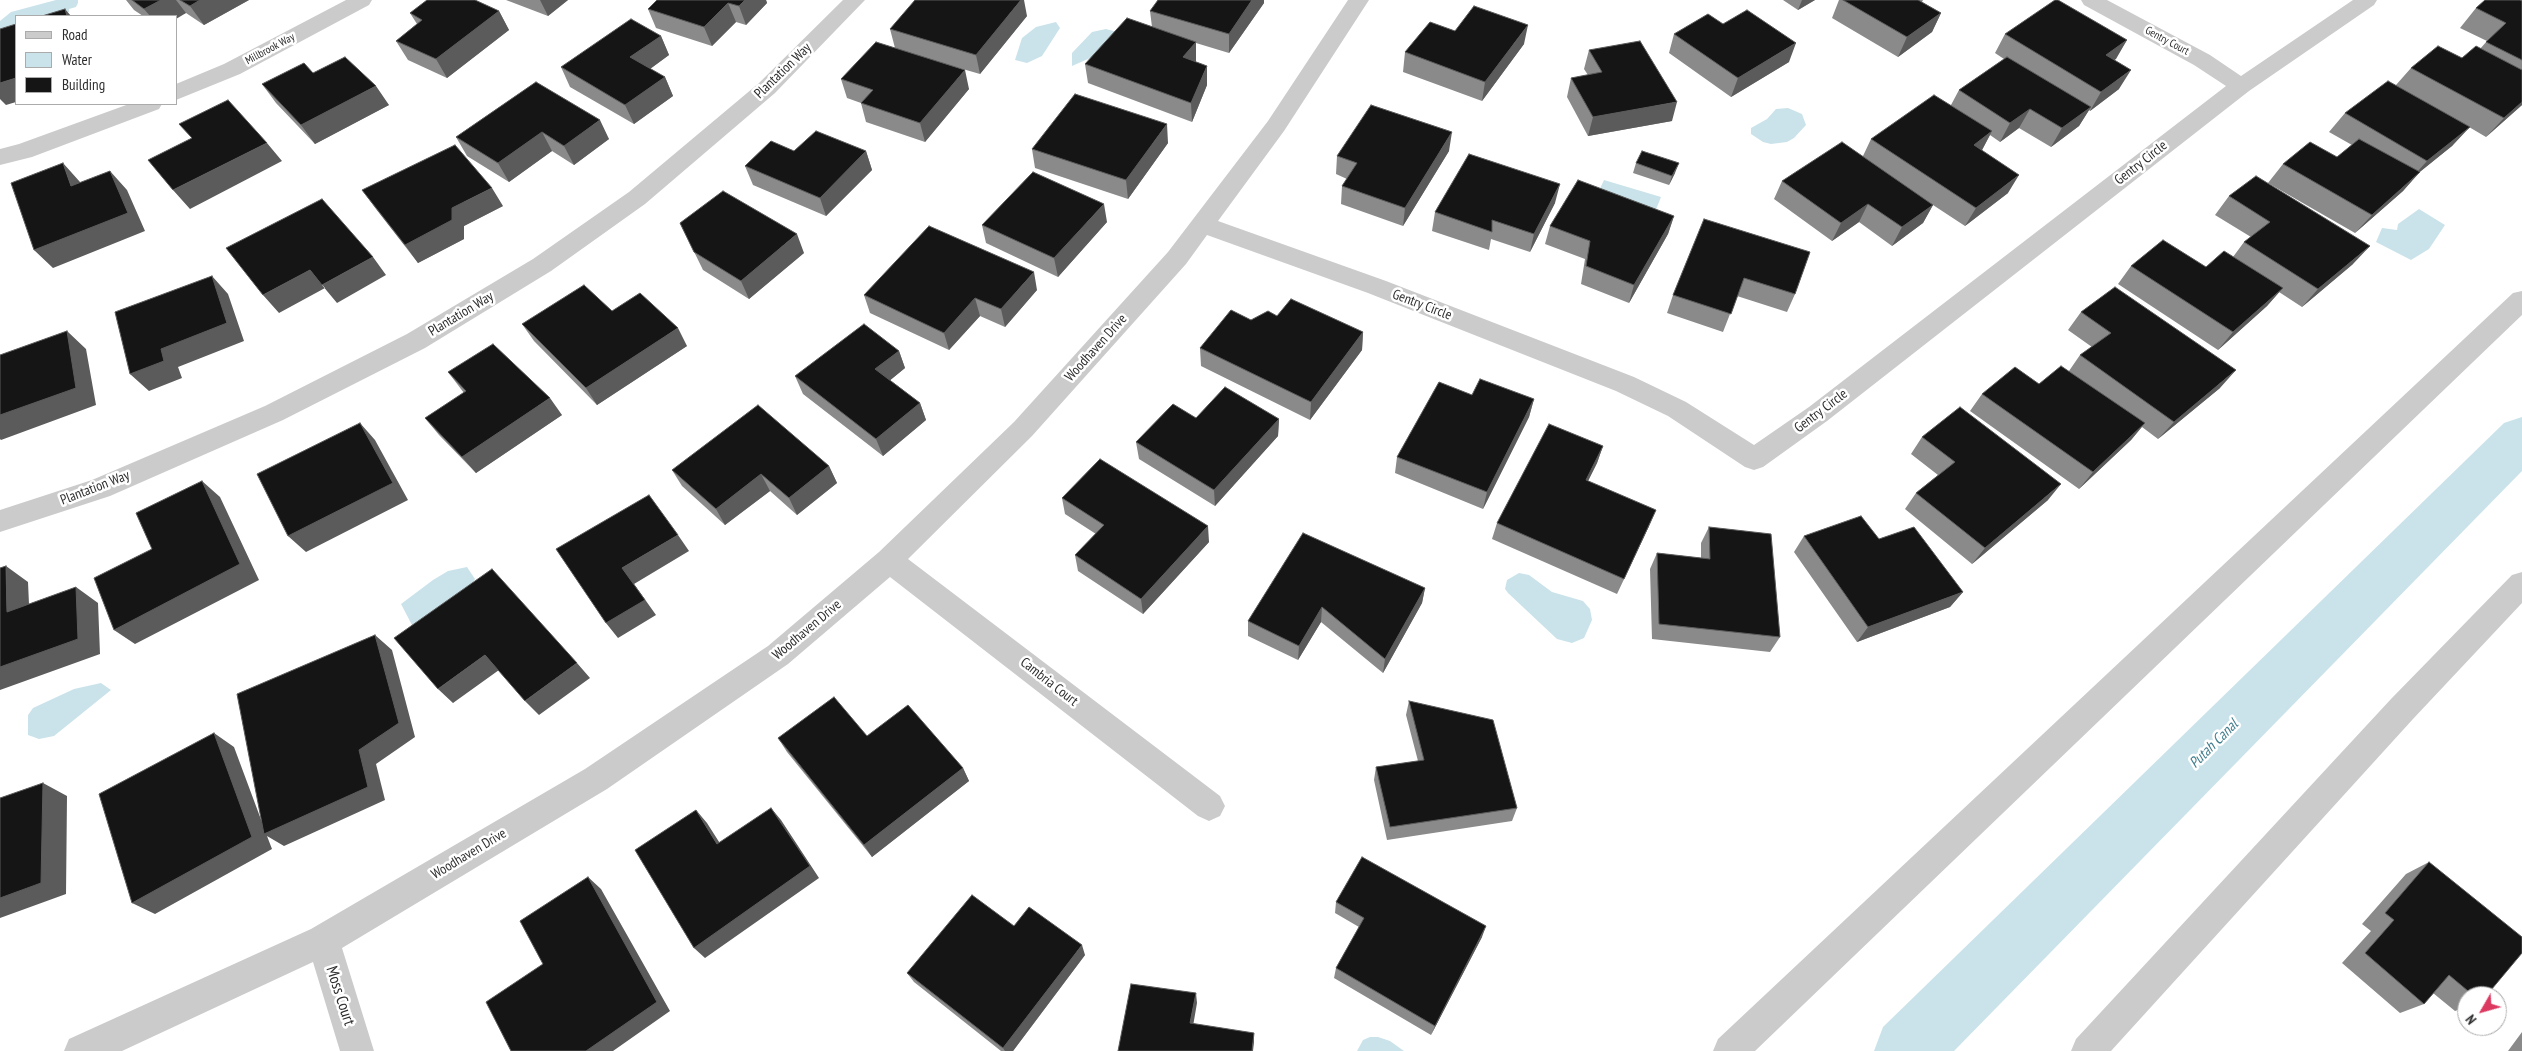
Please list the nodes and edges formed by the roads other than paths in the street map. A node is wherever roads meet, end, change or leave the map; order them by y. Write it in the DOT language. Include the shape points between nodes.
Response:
graph roads {
  1 [pos="362,0"];
  2 [pos="855,0"];
  3 [pos="1359,0"];
  4 [pos="2091,0"];
  5 [pos="2367,0"];
  6 [pos="2241,86"];
  7 [pos="178,92"];
  8 [pos="148,105"];
  9 [pos="0,157"];
  10 [pos="1202,224"];
  11 [pos="2522,300"];
  12 [pos="0,521"];
  13 [pos="889,560"];
  14 [pos="2522,584"];
  15 [pos="1210,806"];
  16 [pos="323,941"];
  17 [pos="80,1051"];
  18 [pos="358,1051"];
  19 [pos="1730,1051"];
  20 [pos="2088,1051"];
  1 -- 7 [label="street, Millbrook Way" via="232,69"];
  2 -- 12 [label="street, Plantation Way" via="767,88 637,198 542,265 416,341 274,413 100,488"];
  3 -- 10 [label="street, Woodhaven Drive" via="1276,126"];
  4 -- 6 [label="street, Gentry Court" via="2202,60"];
  5 -- 6 [label="street, Gentry Circle"];
  6 -- 10 [label="street, Gentry Circle" via="1826,408 1754,459 1677,408 1625,384 1377,287"];
  8 -- 9 [label="street"];
  10 -- 13 [label="street, Woodhaven Drive" via="1177,258 1023,429"];
  11 -- 19 [label="street"];
  13 -- 15 [label="street, Cambria Court"];
  13 -- 16 [label="street, Woodhaven Drive" via="778,656 612,768"];
  14 -- 20 [label="street" via="2402,709"];
  16 -- 17 [label="street, Woodhaven Drive"];
  16 -- 18 [label="street, Moss Court"];
}
